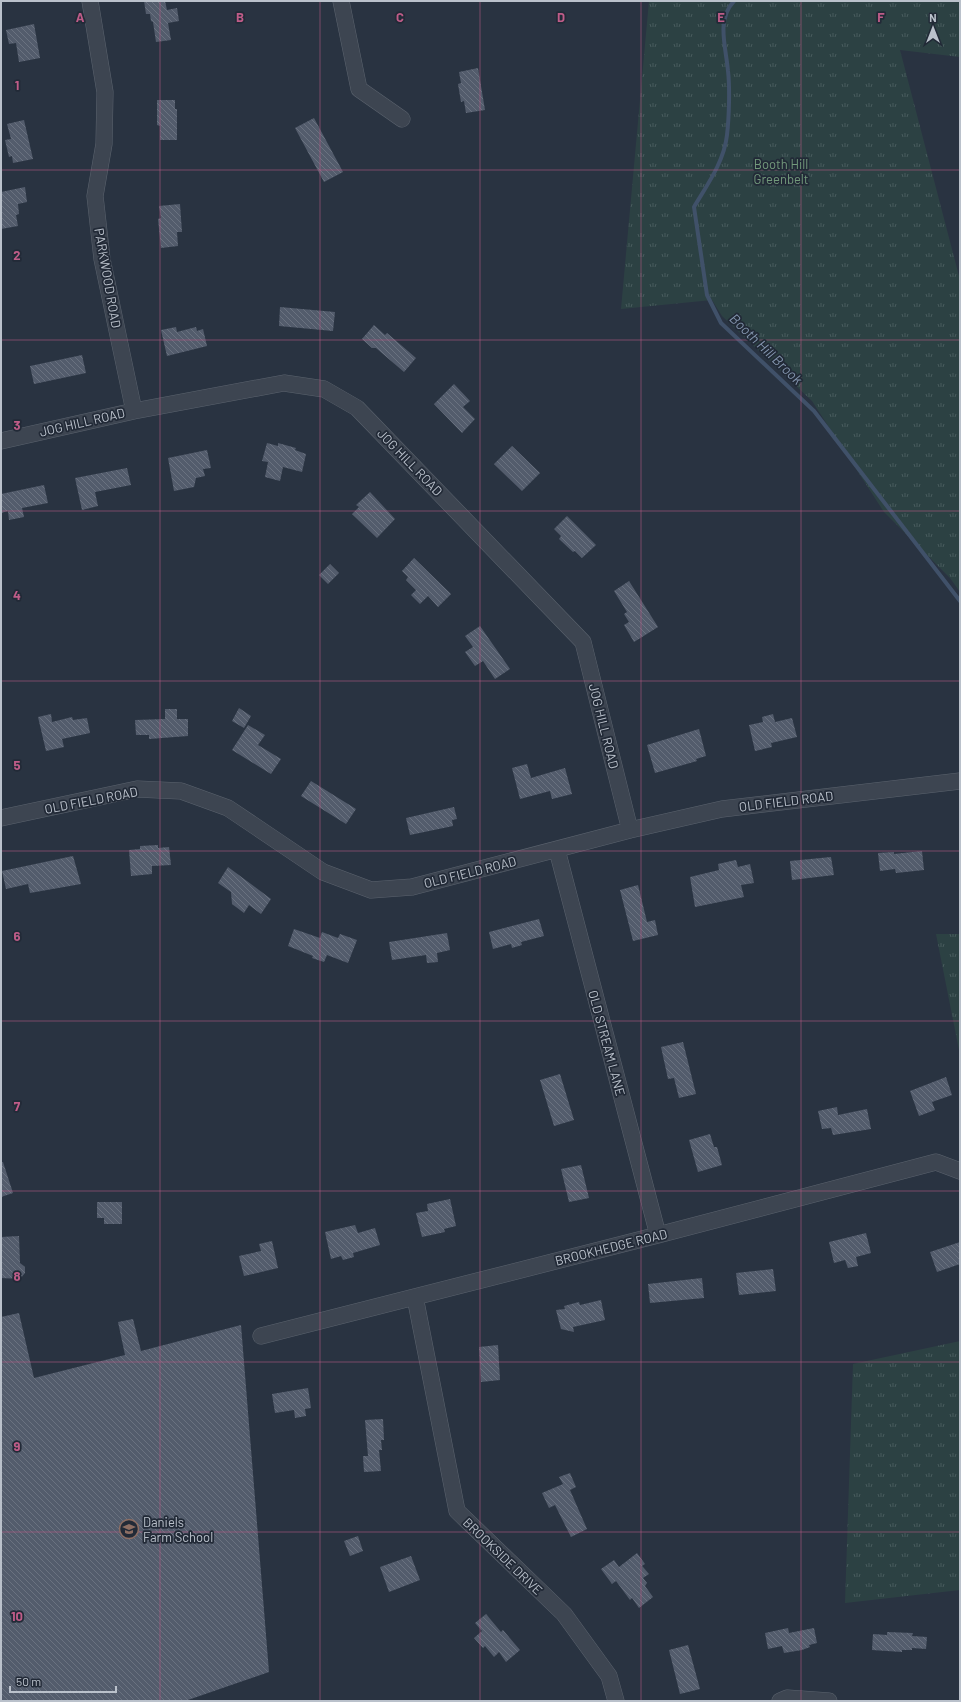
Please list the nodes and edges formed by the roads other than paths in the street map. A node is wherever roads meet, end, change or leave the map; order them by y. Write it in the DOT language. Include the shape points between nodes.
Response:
graph roads {
  1 [pos="90,1"];
  2 [pos="341,1"];
  3 [pos="402,119"];
  4 [pos="134,411"];
  5 [pos="1,441"];
  6 [pos="960,781"];
  7 [pos="1,818"];
  8 [pos="630,830"];
  9 [pos="557,850"];
  10 [pos="960,1171"];
  11 [pos="658,1236"];
  12 [pos="415,1297"];
  13 [pos="261,1336"];
  14 [pos="616,1701"];
  15 [pos="780,1701"];
  16 [pos="829,1701"];
  1 -- 4 [label="street, PARKWOOD ROAD" via="105,92 104,144 95,196 102,259"];
  2 -- 3 [label="street" via="359,89"];
  4 -- 5 [label="street, JOG HILL ROAD"];
  4 -- 8 [label="street, JOG HILL ROAD" via="284,383 324,389 357,408 583,642"];
  6 -- 8 [label="street, OLD FIELD ROAD" via="722,809"];
  7 -- 9 [label="street, OLD FIELD ROAD" via="137,789 181,791 228,808 323,872 372,890 412,887"];
  8 -- 9 [label="street, OLD FIELD ROAD"];
  9 -- 11 [label="street, OLD STREAM LANE"];
  10 -- 11 [label="street, BROOKHEDGE ROAD" via="936,1162"];
  11 -- 12 [label="street, BROOKHEDGE ROAD"];
  12 -- 13 [label="street, BROOKHEDGE ROAD"];
  12 -- 14 [label="street, BROOKSIDE DRIVE" via="457,1511 564,1614 609,1676"];
  15 -- 16 [label="street" via="787,1698"];
}
